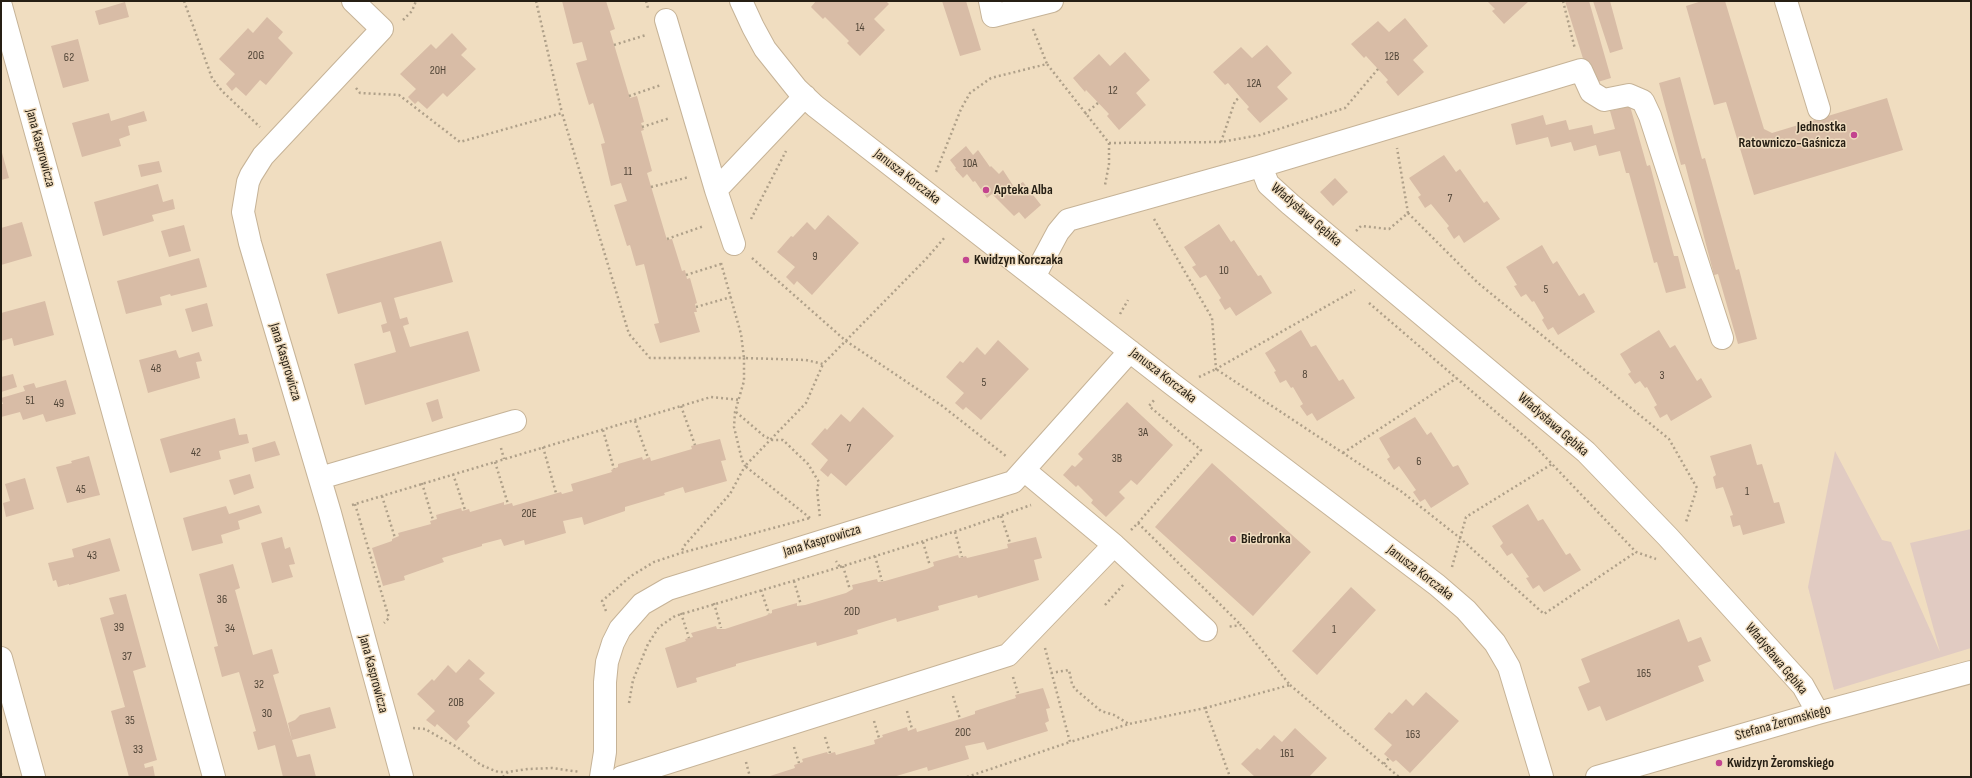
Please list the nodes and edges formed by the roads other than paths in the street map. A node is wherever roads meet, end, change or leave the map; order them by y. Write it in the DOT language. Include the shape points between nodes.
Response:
graph roads {
  1 [pos="353,1"];
  2 [pos="742,1"];
  3 [pos="990,1"];
  4 [pos="1052,1"];
  5 [pos="1786,1"];
  6 [pos="1,6"];
  7 [pos="666,20"];
  8 [pos="805,96"];
  9 [pos="1819,109"];
  10 [pos="1261,166"];
  11 [pos="716,190"];
  12 [pos="742,248"];
  13 [pos="1034,275"];
  14 [pos="1722,338"];
  15 [pos="1130,351"];
  16 [pos="515,421"];
  17 [pos="1024,470"];
  18 [pos="320,478"];
  19 [pos="1114,545"];
  20 [pos="1206,630"];
  21 [pos="1,658"];
  22 [pos="1971,672"];
  23 [pos="1818,712"];
  24 [pos="603,768"];
  25 [pos="34,777"];
  26 [pos="214,777"];
  27 [pos="402,777"];
  28 [pos="622,777"];
  29 [pos="1542,777"];
  30 [pos="1597,777"];
  1 -- 18 [label="street, Jana Kasprowicza" via="382,29 263,156 251,175 244,198 244,220"];
  2 -- 8 [label="street, Janusza Korczaka" via="752,27 765,49"];
  3 -- 4 [label="street" via="993,16"];
  5 -- 9 [label="street"];
  6 -- 26 [label="street, Jana Kasprowicza"];
  7 -- 11 [label="street"];
  8 -- 11 [label="street"];
  8 -- 13 [label="street, Janusza Korczaka"];
  10 -- 13 [label="street, Władysława Gębika" via="1068,220 1058,232"];
  10 -- 14 [label="street, Władysława Gębika" via="1581,70 1591,92 1604,100 1629,95 1643,101"];
  10 -- 23 [label="street, Władysława Gębika" via="1268,184 1586,452 1668,537 1803,686"];
  11 -- 12 [label="street"];
  13 -- 15 [label="street, Janusza Korczaka"];
  15 -- 17 [label="street, Jana Kasprowicza"];
  15 -- 29 [label="street, Janusza Korczaka" via="1444,591 1478,622 1495,643 1509,667"];
  16 -- 18 [label="street"];
  17 -- 19 [label="street"];
  17 -- 24 [label="street, Jana Kasprowicza" via="1013,482 818,532 650,598 635,611 617,635 607,662"];
  18 -- 27 [label="street, Jana Kasprowicza"];
  19 -- 20 [label="street"];
  19 -- 28 [label="street" via="1008,655"];
  21 -- 25 [label="street"];
  22 -- 23 [label="street, Stefana Żeromskiego"];
  23 -- 30 [label="street, Stefana Żeromskiego"];
}
